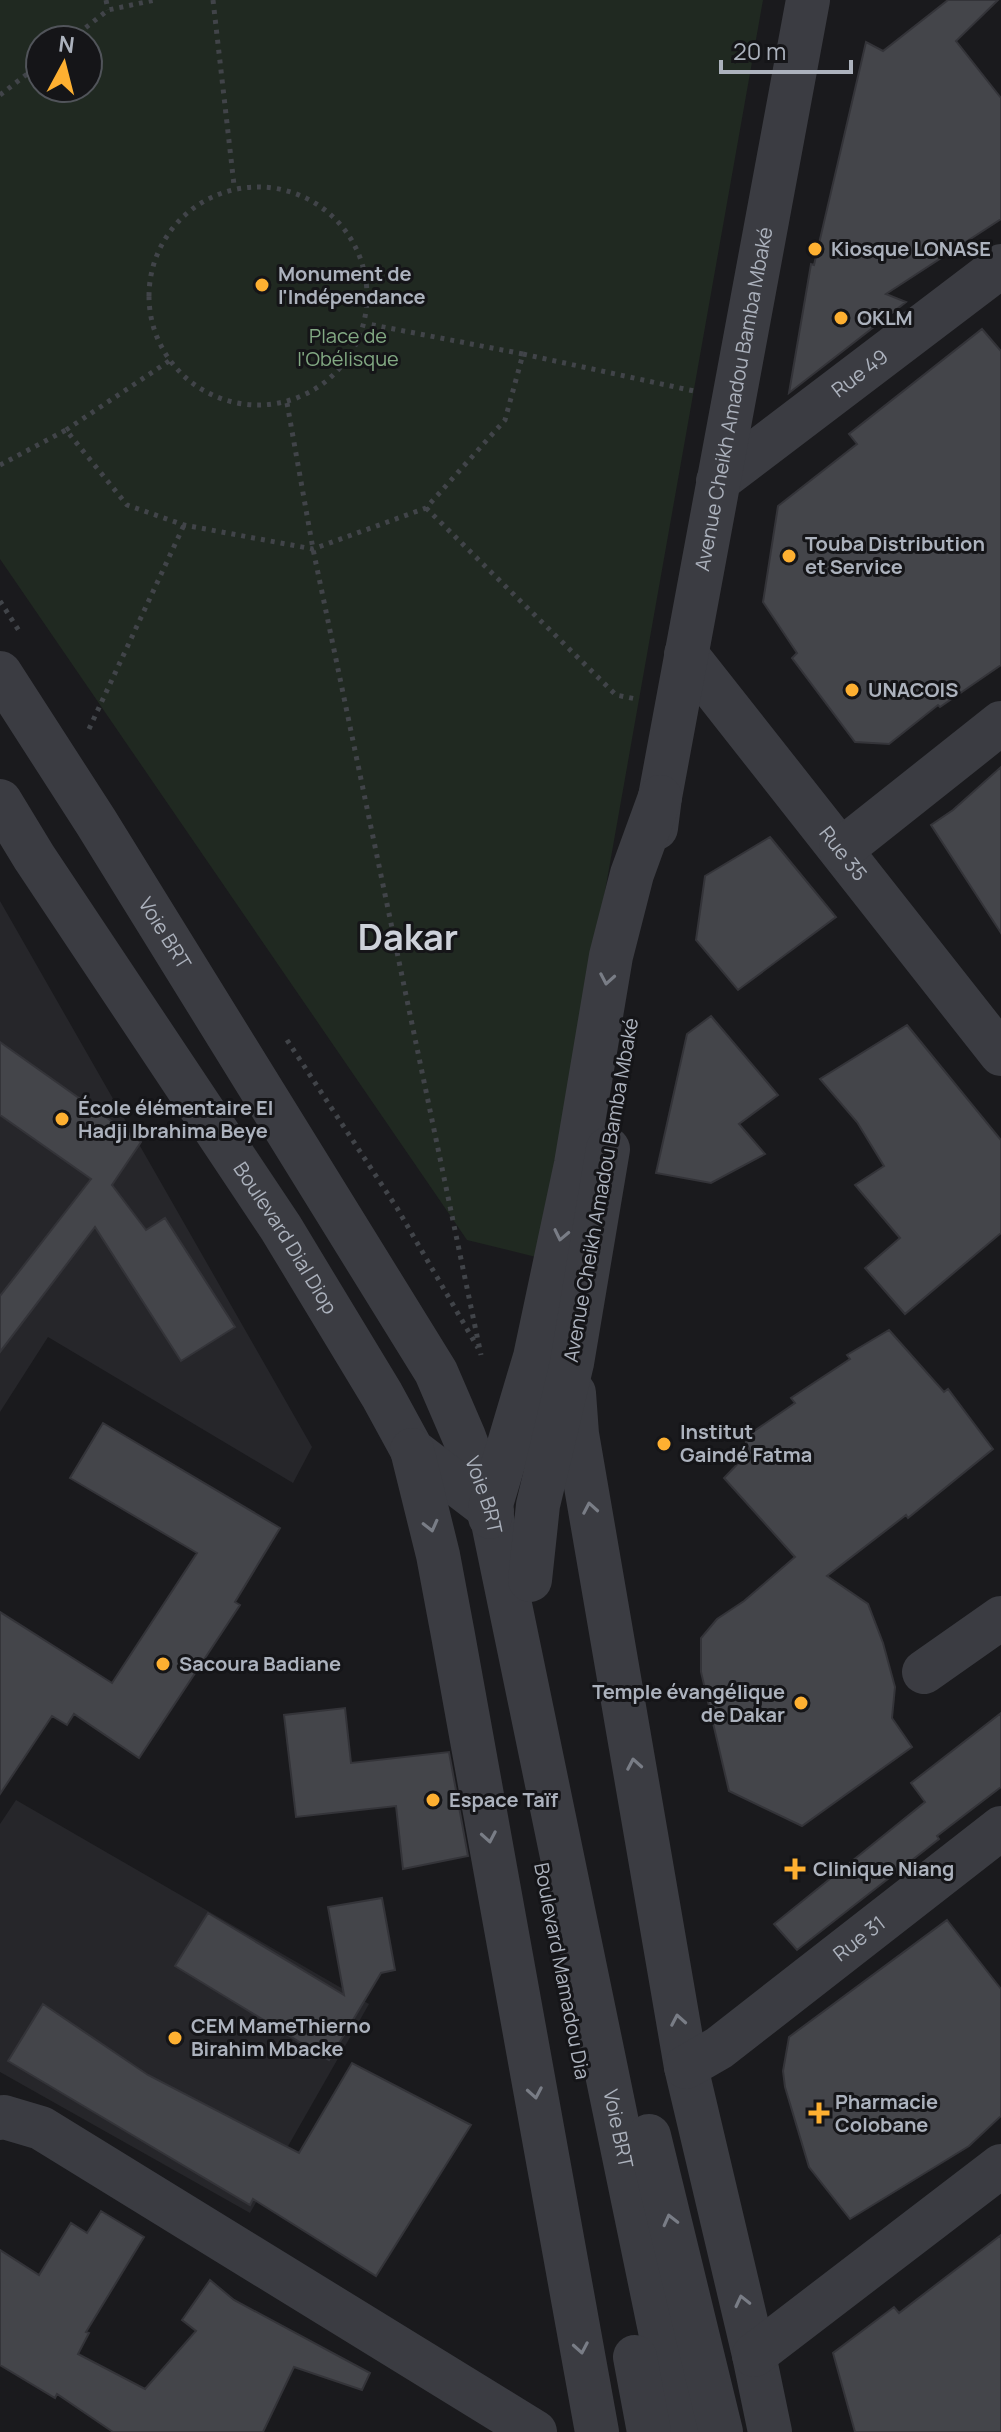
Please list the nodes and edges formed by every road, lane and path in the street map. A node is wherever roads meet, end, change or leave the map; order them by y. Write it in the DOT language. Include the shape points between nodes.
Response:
graph roads {
  1 [pos="106,0"];
  2 [pos="155,0"];
  3 [pos="213,0"];
  4 [pos="808,0"];
  5 [pos="108,10"];
  6 [pos="90,24"];
  7 [pos="24,76"];
  8 [pos="0,95"];
  9 [pos="234,185"];
  10 [pos="1001,266"];
  11 [pos="368,324"];
  12 [pos="523,354"];
  13 [pos="169,361"];
  14 [pos="734,400"];
  15 [pos="287,403"];
  16 [pos="66,430"];
  17 [pos="0,465"];
  18 [pos="718,481"];
  19 [pos="426,508"];
  20 [pos="184,525"];
  21 [pos="313,549"];
  22 [pos="686,654"];
  23 [pos="0,673"];
  24 [pos="676,707"];
  25 [pos="1001,723"];
  26 [pos="87,734"];
  27 [pos="0,801"];
  28 [pos="841,850"];
  29 [pos="1001,1054"];
  30 [pos="481,1355"];
  31 [pos="553,1360"];
  32 [pos="464,1437"];
  33 [pos="412,1450"];
  34 [pos="490,1508"];
  35 [pos="530,1580"];
  36 [pos="1001,1618"];
  37 [pos="924,1672"];
  38 [pos="1001,1828"];
  39 [pos="702,2058"];
  40 [pos="0,2118"];
  41 [pos="1001,2166"];
  42 [pos="754,2355"];
  43 [pos="535,2432"];
  44 [pos="597,2432"];
  45 [pos="649,2432"];
  46 [pos="681,2432"];
  47 [pos="721,2432"];
  48 [pos="770,2432"];
  1 -- 5 [label="path"];
  2 -- 5 [label="path"];
  3 -- 9 [label="path"];
  4 -- 14 [label="street, Avenue Cheikh Amadou Bamba Mbaké"];
  5 -- 6 [label="path"];
  7 -- 8 [label="path"];
  9 -- 11 [label="path" via="310,195 320,205 362,249"];
  9 -- 13 [label="path" via="185,210 153,256 148,310"];
  10 -- 18 [label="street, Rue 49"];
  11 -- 12 [label="path"];
  11 -- 15 [label="path" via="338,375"];
  12 -- 14 [label="path"];
  12 -- 19 [label="path" via="505,420"];
  13 -- 15 [label="path" via="201,391 243,406"];
  13 -- 16 [label="path"];
  14 -- 18 [label="street, Avenue Cheikh Amadou Bamba Mbaké"];
  15 -- 21 [label="path"];
  16 -- 17 [label="path"];
  16 -- 20 [label="path" via="127,505"];
  18 -- 22 [label="street, Avenue Cheikh Amadou Bamba Mbaké"];
  19 -- 21 [label="path"];
  19 -- 24 [label="path" via="616,695"];
  20 -- 21 [label="path"];
  20 -- 26 [label="path"];
  21 -- 30 [label="path"];
  22 -- 24 [label="street, Avenue Cheikh Amadou Bamba Mbaké"];
  22 -- 28 [label="street, Rue 35"];
  23 -- 32 [label="street, Voie BRT" via="436,1372"];
  24 -- 31 [label="street, Avenue Cheikh Amadou Bamba Mbaké" via="660,797 632,874 611,956 576,1164"];
  25 -- 28 [label="street"];
  27 -- 33 [label="street, Boulevard Dial Diop" via="281,1228"];
  28 -- 29 [label="street, Rue 35"];
  31 -- 32 [label="street"];
  31 -- 34 [label="street, Avenue Cheikh Amadou Bamba Mbaké"];
  31 -- 35 [label="street, Avenue Cheikh Amadou Bamba Mbaké"];
  39 -- 31 [label="street, one-way" via="577,1434"];
  32 -- 33 [label="street"];
  32 -- 34 [label="street, Voie BRT"];
  33 -- 34 [label="street, Boulevard Dial Diop"];
  33 -- 44 [label="street, one-way" via="438,1555"];
  34 -- 35 [label="street, Boulevard Dial Diop" via="517,1548"];
  34 -- 45 [label="street, Boulevard Mamadou Dia" via="498,1631"];
  34 -- 46 [label="street, Voie BRT"];
  47 -- 35 [label="street, one-way" via="642,2107"];
  36 -- 37 [label="street"];
  38 -- 39 [label="street, Rue 31"];
  42 -- 39 [label="street, one-way"];
  40 -- 43 [label="street" via="41,2128"];
  41 -- 42 [label="street"];
  42 -- 48 [label="street"];
}
